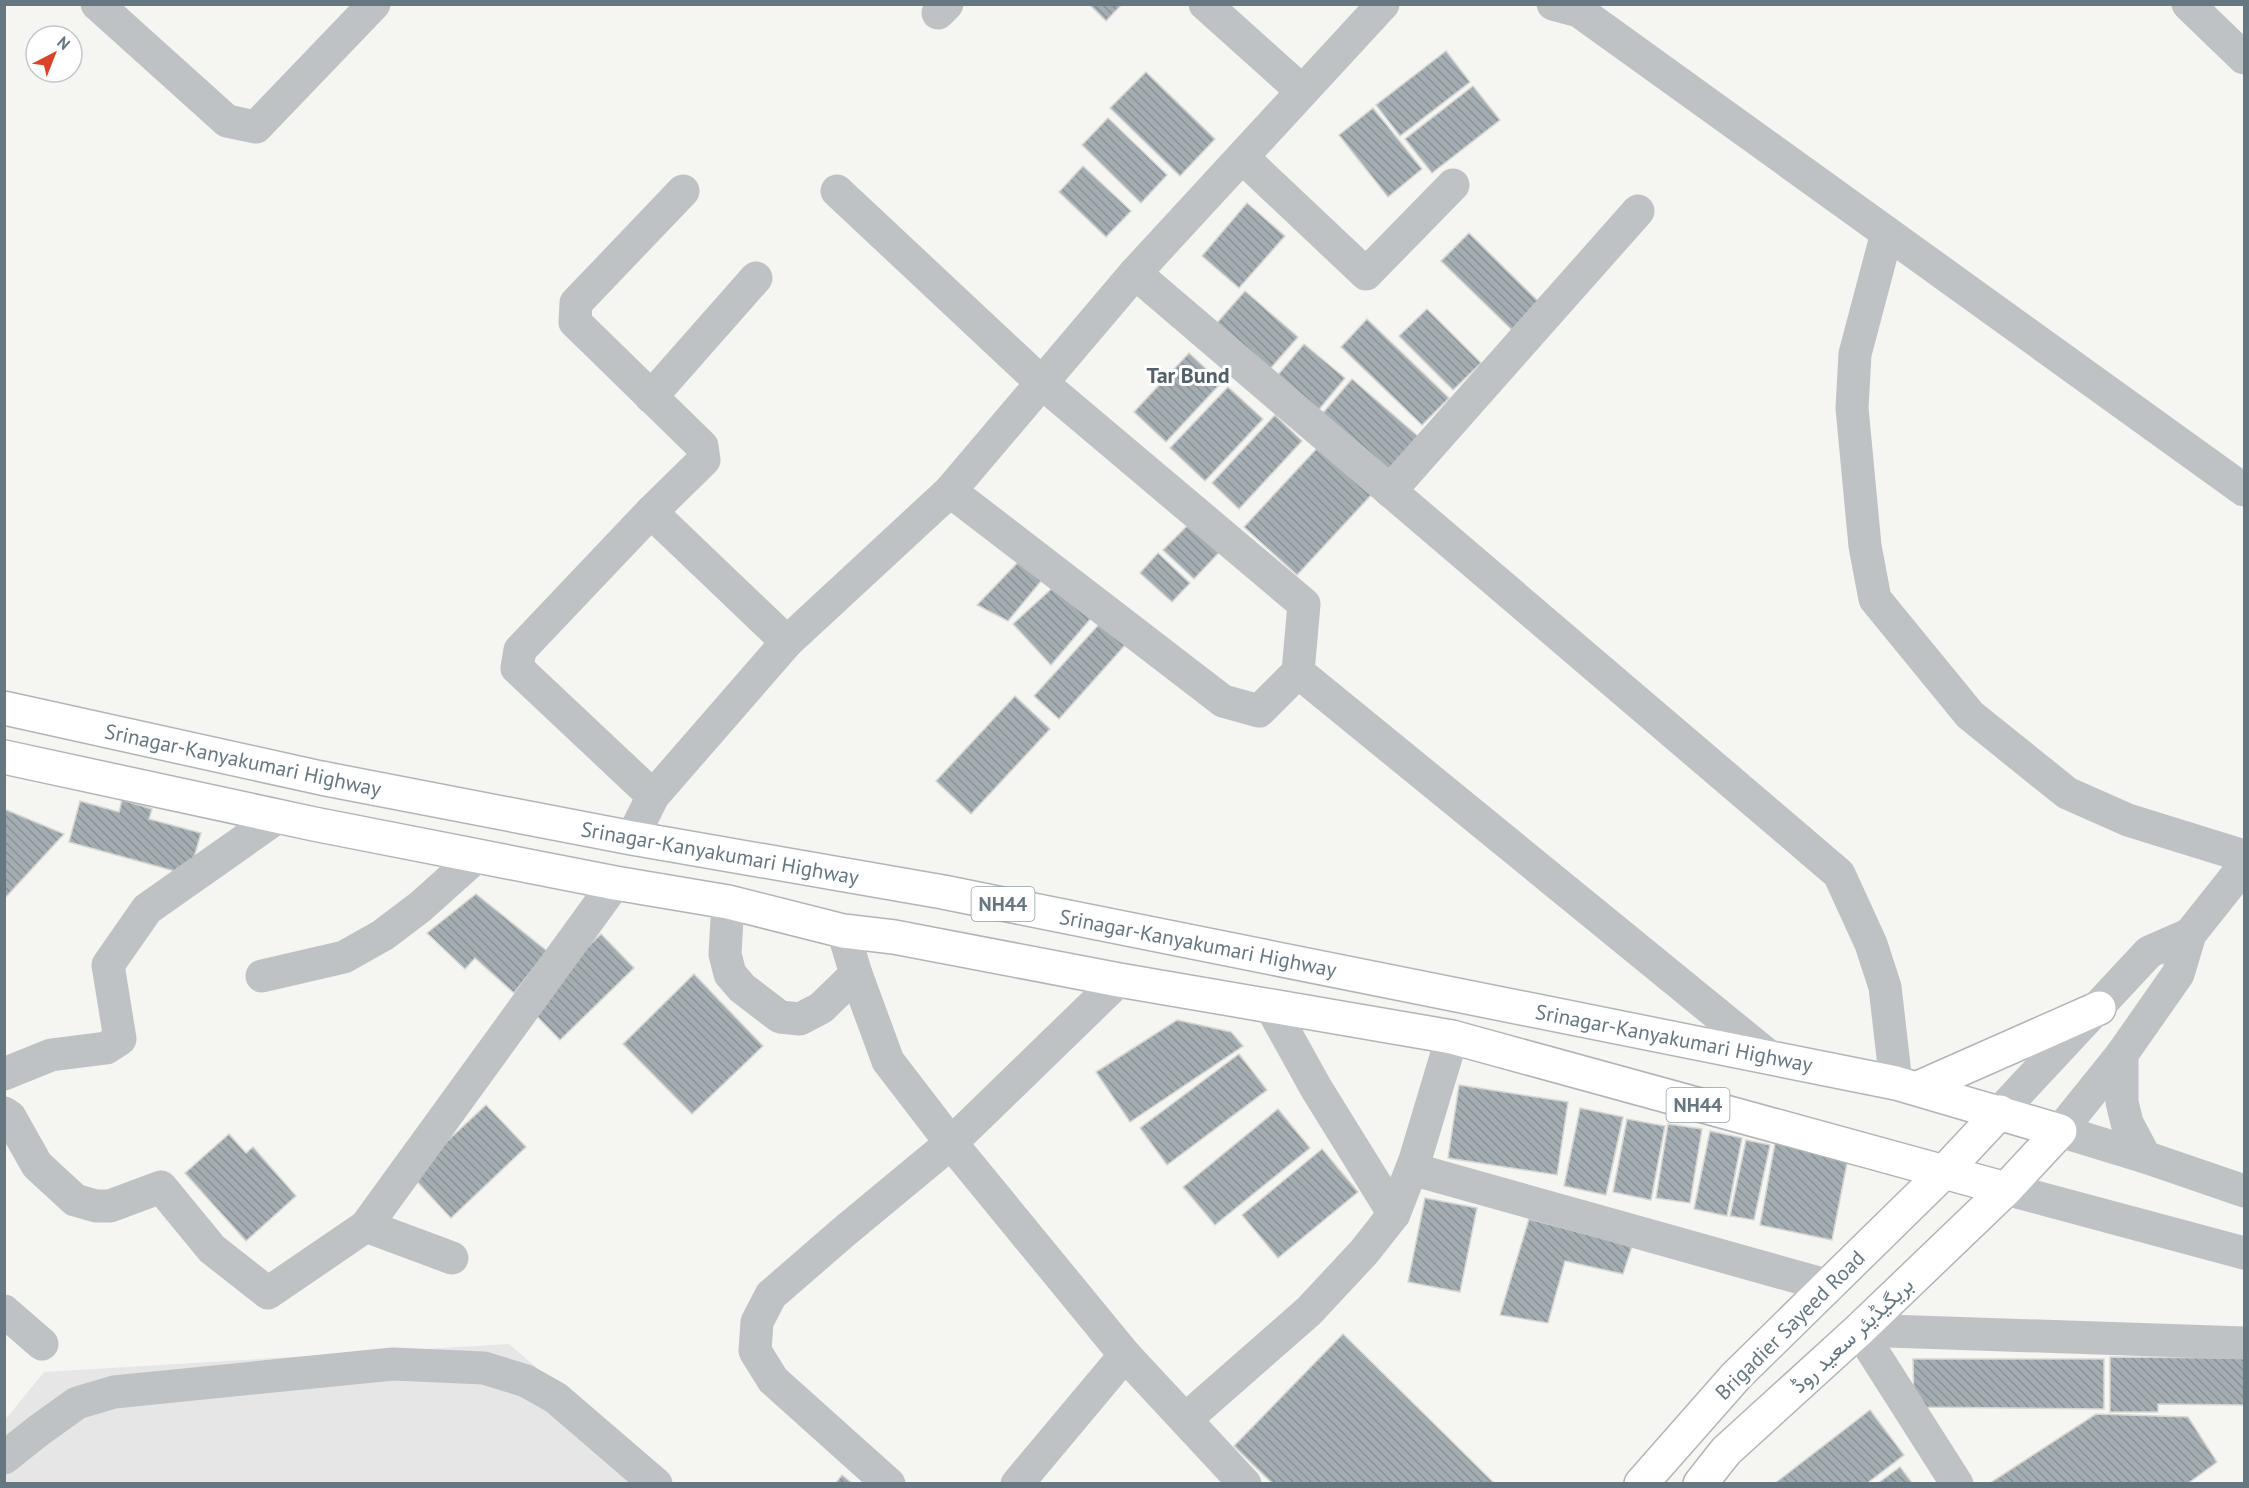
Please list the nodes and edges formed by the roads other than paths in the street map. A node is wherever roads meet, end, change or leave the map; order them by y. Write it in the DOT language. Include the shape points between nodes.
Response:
graph roads {
  1 [pos="97,4"];
  2 [pos="375,4"];
  3 [pos="1205,4"];
  4 [pos="1383,4"];
  5 [pos="1552,4"];
  6 [pos="2188,4"];
  7 [pos="2244,58"];
  8 [pos="1302,92"];
  9 [pos="1242,157"];
  10 [pos="1453,184"];
  11 [pos="683,191"];
  12 [pos="837,191"];
  13 [pos="1638,211"];
  14 [pos="1887,233"];
  15 [pos="1135,273"];
  16 [pos="756,278"];
  17 [pos="1042,383"];
  18 [pos="651,397"];
  19 [pos="2244,490"];
  20 [pos="950,491"];
  21 [pos="1390,491"];
  22 [pos="651,512"];
  23 [pos="787,642"];
  24 [pos="1298,672"];
  25 [pos="4,708"];
  26 [pos="4,756"];
  27 [pos="653,796"];
  28 [pos="279,816"];
  29 [pos="632,838"];
  30 [pos="477,856"];
  31 [pos="2244,856"];
  32 [pos="2244,866"];
  33 [pos="615,883"];
  34 [pos="728,902"];
  35 [pos="843,931"];
  36 [pos="2190,934"];
  37 [pos="856,974"];
  38 [pos="262,976"];
  39 [pos="1119,981"];
  40 [pos="1270,1005"];
  41 [pos="2099,1008"];
  42 [pos="1452,1037"];
  43 [pos="2122,1054"];
  44 [pos="1771,1058"];
  45 [pos="4,1074"];
  46 [pos="1907,1085"];
  47 [pos="2000,1112"];
  48 [pos="4,1113"];
  49 [pos="2060,1131"];
  50 [pos="951,1143"];
  51 [pos="2145,1157"];
  52 [pos="1412,1169"];
  53 [pos="1944,1172"];
  54 [pos="2006,1189"];
  55 [pos="2244,1191"];
  56 [pos="1394,1214"];
  57 [pos="366,1226"];
  58 [pos="2244,1254"];
  59 [pos="452,1258"];
  60 [pos="1829,1286"];
  61 [pos="4,1311"];
  62 [pos="1859,1330"];
  63 [pos="2244,1343"];
  64 [pos="42,1344"];
  65 [pos="1125,1355"];
  66 [pos="1186,1419"];
  67 [pos="4,1458"];
  68 [pos="656,1484"];
  69 [pos="889,1484"];
  70 [pos="1017,1484"];
  71 [pos="1245,1484"];
  72 [pos="1641,1484"];
  73 [pos="1700,1484"];
  74 [pos="1957,1484"];
  1 -- 2 [label="street" via="226,121 256,127"];
  3 -- 8 [label="street"];
  4 -- 8 [label="street"];
  5 -- 14 [label="street" via="1579,11"];
  6 -- 7 [label="street"];
  8 -- 9 [label="street"];
  9 -- 10 [label="street" via="1366,274"];
  9 -- 15 [label="street"];
  11 -- 18 [label="street" via="576,303 575,322"];
  12 -- 17 [label="street"];
  13 -- 21 [label="street"];
  14 -- 19 [label="street"];
  14 -- 31 [label="street" via="1855,354 1852,408 1865,546 1875,599 1970,715 2067,793 2128,820"];
  15 -- 17 [label="street"];
  15 -- 21 [label="street"];
  16 -- 18 [label="street"];
  17 -- 20 [label="street"];
  17 -- 24 [label="street" via="1305,604"];
  18 -- 22 [label="street" via="702,446 704,460"];
  20 -- 23 [label="street"];
  20 -- 24 [label="street" via="1223,701 1259,711"];
  21 -- 46 [label="street" via="1839,874 1871,944 1885,987"];
  22 -- 23 [label="street"];
  22 -- 27 [label="street" via="520,650 517,668"];
  23 -- 27 [label="street"];
  24 -- 44 [label="street"];
  25 -- 29 [label="highway, Srinagar-Kanyakumari Highway / NH44" via="321,778"];
  26 -- 28 [label="highway, NH44"];
  27 -- 29 [label="street"];
  28 -- 30 [label="highway, NH44"];
  28 -- 45 [label="street" via="147,909 108,965 120,1040 106,1048 51,1055"];
  29 -- 44 [label="highway, Srinagar-Kanyakumari Highway / NH44" via="943,892"];
  30 -- 33 [label="highway, NH44"];
  30 -- 38 [label="street" via="420,907 344,957"];
  32 -- 36 [label="street"];
  33 -- 34 [label="highway, NH44"];
  33 -- 57 [label="street"];
  34 -- 35 [label="highway, NH44"];
  34 -- 37 [label="street" via="726,954 730,975 780,1017 800,1019 821,1008"];
  35 -- 37 [label="street"];
  35 -- 39 [label="highway, NH44" via="894,937"];
  36 -- 41 [label="street" via="2149,952"];
  36 -- 43 [label="street" via="2178,974"];
  37 -- 50 [label="street" via="888,1061"];
  39 -- 40 [label="highway, NH44"];
  39 -- 50 [label="street"];
  40 -- 42 [label="highway, NH44"];
  40 -- 56 [label="street"];
  41 -- 46 [label="highway"];
  41 -- 47 [label="street"];
  42 -- 52 [label="street"];
  42 -- 53 [label="highway, NH44"];
  43 -- 49 [label="street"];
  43 -- 51 [label="street" via="2122,1102 2127,1123"];
  44 -- 46 [label="highway, Srinagar-Kanyakumari Highway / NH44"];
  46 -- 47 [label="highway, Srinagar-Kanyakumari Highway / NH44"];
  47 -- 49 [label="highway, NH44"];
  47 -- 53 [label="highway, Brigadier Sayeed Road"];
  48 -- 57 [label="street" via="37,1165 75,1200 110,1206 161,1187 212,1250 268,1293"];
  49 -- 51 [label="street"];
  49 -- 54 [label="highway, بریگیڈیئر سعید روڈ"];
  50 -- 65 [label="street"];
  50 -- 69 [label="street" via="771,1295 757,1322 755,1351 773,1380"];
  51 -- 55 [label="street"];
  52 -- 56 [label="street"];
  52 -- 60 [label="street"];
  53 -- 54 [label="highway"];
  53 -- 60 [label="highway, Brigadier Sayeed Road"];
  54 -- 58 [label="street"];
  54 -- 62 [label="highway, بریگیڈیئر سعید روڈ"];
  56 -- 66 [label="street" via="1309,1311"];
  57 -- 59 [label="street"];
  60 -- 72 [label="highway, Brigadier Sayeed Road" via="1736,1376"];
  61 -- 64 [label="street"];
  62 -- 63 [label="street"];
  62 -- 73 [label="highway, بریگیڈیئر سعید روڈ" via="1726,1450"];
  62 -- 74 [label="street"];
  65 -- 66 [label="street"];
  65 -- 70 [label="street"];
  66 -- 71 [label="street"];
  67 -- 68 [label="street" via="77,1403 114,1392 405,1364 484,1368 526,1381 555,1398"];
}
